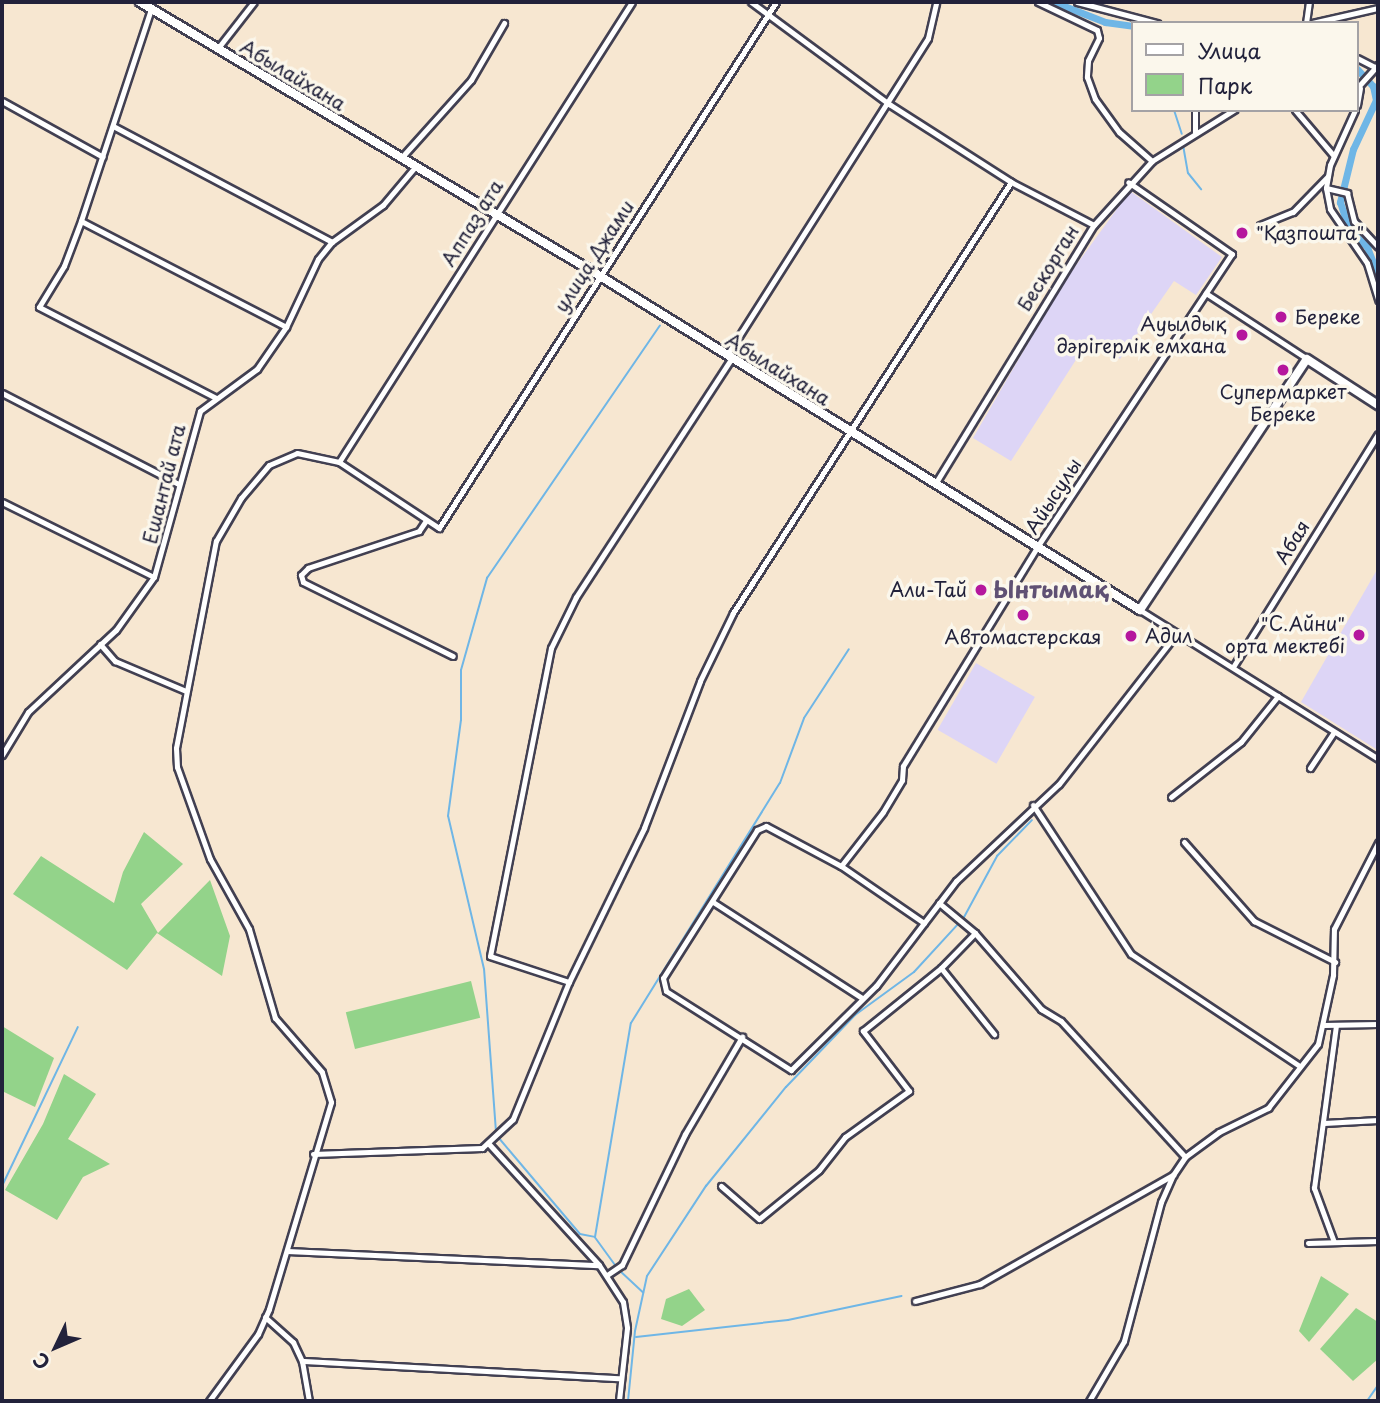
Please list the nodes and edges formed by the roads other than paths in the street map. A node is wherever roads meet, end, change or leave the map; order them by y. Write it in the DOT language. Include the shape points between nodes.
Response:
graph roads {
  1 [pos="140,2"];
  2 [pos="254,2"];
  3 [pos="632,2"];
  4 [pos="751,2"];
  5 [pos="776,2"];
  6 [pos="936,2"];
  7 [pos="1038,2"];
  8 [pos="1077,2"];
  9 [pos="1309,2"];
  10 [pos="1378,8"];
  11 [pos="151,9"];
  12 [pos="767,16"];
  13 [pos="1149,21"];
  14 [pos="1306,21"];
  15 [pos="1321,21"];
  16 [pos="504,23"];
  17 [pos="218,48"];
  18 [pos="1359,59"];
  19 [pos="1376,72"];
  20 [pos="1359,88"];
  21 [pos="2,101"];
  22 [pos="889,104"];
  23 [pos="1195,112"];
  24 [pos="1218,112"];
  25 [pos="1231,112"];
  26 [pos="1297,112"];
  27 [pos="1354,112"];
  28 [pos="1222,117"];
  29 [pos="113,126"];
  30 [pos="1195,132"];
  31 [pos="1334,156"];
  32 [pos="103,157"];
  33 [pos="401,158"];
  34 [pos="1152,161"];
  35 [pos="415,167"];
  36 [pos="1328,176"];
  37 [pos="1011,182"];
  38 [pos="1128,182"];
  39 [pos="1326,188"];
  40 [pos="496,215"];
  41 [pos="81,222"];
  42 [pos="1094,225"];
  43 [pos="1260,225"];
  44 [pos="332,242"];
  45 [pos="1378,247"];
  46 [pos="600,276"];
  47 [pos="1206,293"];
  48 [pos="1378,300"];
  49 [pos="286,327"];
  50 [pos="729,357"];
  51 [pos="1307,359"];
  52 [pos="2,393"];
  53 [pos="216,398"];
  54 [pos="1378,405"];
  55 [pos="1378,433"];
  56 [pos="853,434"];
  57 [pos="340,462"];
  58 [pos="178,484"];
  59 [pos="935,484"];
  60 [pos="2,502"];
  61 [pos="425,522"];
  62 [pos="1038,547"];
  63 [pos="154,577"];
  64 [pos="1140,610"];
  65 [pos="1177,633"];
  66 [pos="100,645"];
  67 [pos="453,656"];
  68 [pos="1233,667"];
  69 [pos="187,691"];
  70 [pos="1278,696"];
  71 [pos="1334,732"];
  72 [pos="2,755"];
  73 [pos="1378,759"];
  74 [pos="1310,768"];
  75 [pos="1171,797"];
  76 [pos="1033,805"];
  77 [pos="1184,842"];
  78 [pos="1378,842"];
  79 [pos="841,866"];
  80 [pos="713,902"];
  81 [pos="939,903"];
  82 [pos="924,923"];
  83 [pos="975,933"];
  84 [pos="1335,962"];
  85 [pos="942,968"];
  86 [pos="569,982"];
  87 [pos="862,998"];
  88 [pos="1378,1024"];
  89 [pos="1336,1025"];
  90 [pos="1324,1026"];
  91 [pos="994,1034"];
  92 [pos="742,1037"];
  93 [pos="1298,1065"];
  94 [pos="1378,1120"];
  95 [pos="1324,1123"];
  96 [pos="488,1143"];
  97 [pos="313,1154"];
  98 [pos="1185,1157"];
  99 [pos="1173,1175"];
  100 [pos="721,1186"];
  101 [pos="1378,1241"];
  102 [pos="1334,1242"];
  103 [pos="1308,1243"];
  104 [pos="287,1251"];
  105 [pos="599,1265"];
  106 [pos="607,1275"];
  107 [pos="915,1301"];
  108 [pos="265,1317"];
  109 [pos="302,1361"];
  110 [pos="621,1378"];
  111 [pos="209,1401"];
  112 [pos="309,1401"];
  113 [pos="619,1401"];
  114 [pos="1089,1401"];
  1 -- 11 [label="main road, Абылайхана"];
  2 -- 17 [label="street"];
  3 -- 40 [label="street, Аппаз ата"];
  4 -- 12 [label="street"];
  5 -- 12 [label="street, улица Джами"];
  6 -- 22 [label="street" via="928,38"];
  7 -- 34 [label="street" via="1097,30 1099,38 1088,61 1087,77 1095,99 1119,132"];
  8 -- 13 [label="street"];
  9 -- 14 [label="street"];
  10 -- 15 [label="street"];
  11 -- 17 [label="main road, Абылайхана"];
  11 -- 29 [label="street"];
  12 -- 22 [label="street"];
  12 -- 46 [label="street, улица Джами"];
  16 -- 33 [label="street" via="471,80"];
  17 -- 33 [label="main road, Абылайхана"];
  18 -- 19 [label="street"];
  19 -- 20 [label="street"];
  21 -- 32 [label="street"];
  22 -- 37 [label="street"];
  22 -- 50 [label="street"];
  23 -- 30 [label="street"];
  24 -- 28 [label="street"];
  25 -- 28 [label="street, Бескорган"];
  26 -- 31 [label="street"];
  27 -- 31 [label="street"];
  28 -- 30 [label="street, Бескорган"];
  29 -- 32 [label="street"];
  29 -- 44 [label="street"];
  30 -- 34 [label="street, Бескорган"];
  31 -- 36 [label="street"];
  32 -- 41 [label="street"];
  33 -- 35 [label="main road, Абылайхана"];
  34 -- 38 [label="street, Бескорган"];
  35 -- 40 [label="main road, Абылайхана"];
  35 -- 44 [label="street, Ешантай ата" via="383,205"];
  36 -- 39 [label="street"];
  36 -- 43 [label="street" via="1293,212"];
  37 -- 42 [label="street"];
  37 -- 56 [label="street"];
  38 -- 42 [label="street, Бескорган"];
  38 -- 47 [label="street, Айысулы" via="1232,254"];
  39 -- 45 [label="street" via="1347,193 1354,221"];
  39 -- 48 [label="street" via="1330,209 1367,263"];
  40 -- 46 [label="main road, Абылайхана"];
  40 -- 57 [label="street, Аппаз ата"];
  41 -- 49 [label="street"];
  41 -- 53 [label="street" via="64,265 39,307"];
  42 -- 59 [label="street, Бескорган"];
  44 -- 49 [label="street, Ешантай ата" via="303,282"];
  46 -- 50 [label="main road, Абылайхана"];
  46 -- 61 [label="street, улица Джами" via="439,528"];
  47 -- 51 [label="street"];
  47 -- 62 [label="street, Айысулы"];
  49 -- 53 [label="street, Ешантай ата" via="257,369"];
  50 -- 56 [label="main road, Абылайхана"];
  50 -- 86 [label="street" via="576,597 551,648 490,956"];
  51 -- 54 [label="main road"];
  51 -- 64 [label="main road"];
  52 -- 58 [label="street"];
  53 -- 58 [label="street, Ешантай ата" via="200,411"];
  55 -- 68 [label="street, Абая"];
  56 -- 59 [label="main road, Абылайхана"];
  56 -- 86 [label="street" via="716,644 644,828"];
  57 -- 61 [label="street"];
  57 -- 69 [label="street" via="298,453 284,455 241,498 216,541"];
  58 -- 63 [label="street, Ешантай ата"];
  59 -- 62 [label="main road, Абылайхана"];
  60 -- 63 [label="street"];
  61 -- 67 [label="street" via="419,531 308,568 301,575 303,582"];
  62 -- 64 [label="main road, Абылайхана"];
  62 -- 79 [label="street, Айысулы" via="903,766 902,780 889,802"];
  63 -- 66 [label="street, Ешантай ата" via="139,602"];
  64 -- 65 [label="street"];
  65 -- 68 [label="street"];
  65 -- 76 [label="street" via="1059,783"];
  66 -- 69 [label="street" via="116,661"];
  66 -- 72 [label="street, Ешантай ата" via="28,712"];
  68 -- 70 [label="street"];
  69 -- 97 [label="street" via="177,748 188,805 210,859 240,906 275,1018 322,1072 329,1089 331,1102"];
  70 -- 71 [label="street"];
  70 -- 75 [label="street" via="1241,742"];
  71 -- 73 [label="street"];
  71 -- 74 [label="street"];
  76 -- 81 [label="street"];
  76 -- 93 [label="street" via="1131,954"];
  77 -- 84 [label="street" via="1254,921"];
  78 -- 84 [label="street" via="1334,929"];
  79 -- 80 [label="street" via="766,826 757,830"];
  79 -- 82 [label="street"];
  80 -- 87 [label="street"];
  80 -- 92 [label="street" via="663,978 666,991"];
  81 -- 82 [label="street"];
  81 -- 83 [label="street"];
  82 -- 87 [label="street"];
  83 -- 85 [label="street"];
  83 -- 98 [label="street" via="1041,1009 1061,1021"];
  84 -- 90 [label="street"];
  85 -- 91 [label="street"];
  85 -- 100 [label="street" via="863,1031 909,1091 845,1138 819,1170 759,1219"];
  86 -- 96 [label="street" via="516,1112"];
  87 -- 92 [label="street" via="791,1070"];
  88 -- 89 [label="street"];
  89 -- 90 [label="street"];
  89 -- 95 [label="street"];
  90 -- 93 [label="street" via="1318,1044"];
  92 -- 106 [label="street" via="685,1134 622,1265"];
  93 -- 98 [label="street" via="1268,1108 1219,1132"];
  94 -- 95 [label="street"];
  95 -- 102 [label="street" via="1314,1188"];
  96 -- 97 [label="street" via="482,1149"];
  96 -- 105 [label="street"];
  97 -- 104 [label="street"];
  98 -- 99 [label="street"];
  99 -- 107 [label="street" via="980,1284"];
  99 -- 114 [label="street" via="1161,1202 1124,1341"];
  101 -- 102 [label="street"];
  102 -- 103 [label="street"];
  104 -- 105 [label="street"];
  104 -- 108 [label="street"];
  105 -- 106 [label="street"];
  106 -- 110 [label="street" via="626,1315"];
  108 -- 109 [label="street" via="293,1342"];
  108 -- 111 [label="street"];
  109 -- 110 [label="street"];
  109 -- 112 [label="street"];
  110 -- 113 [label="street"];
}
